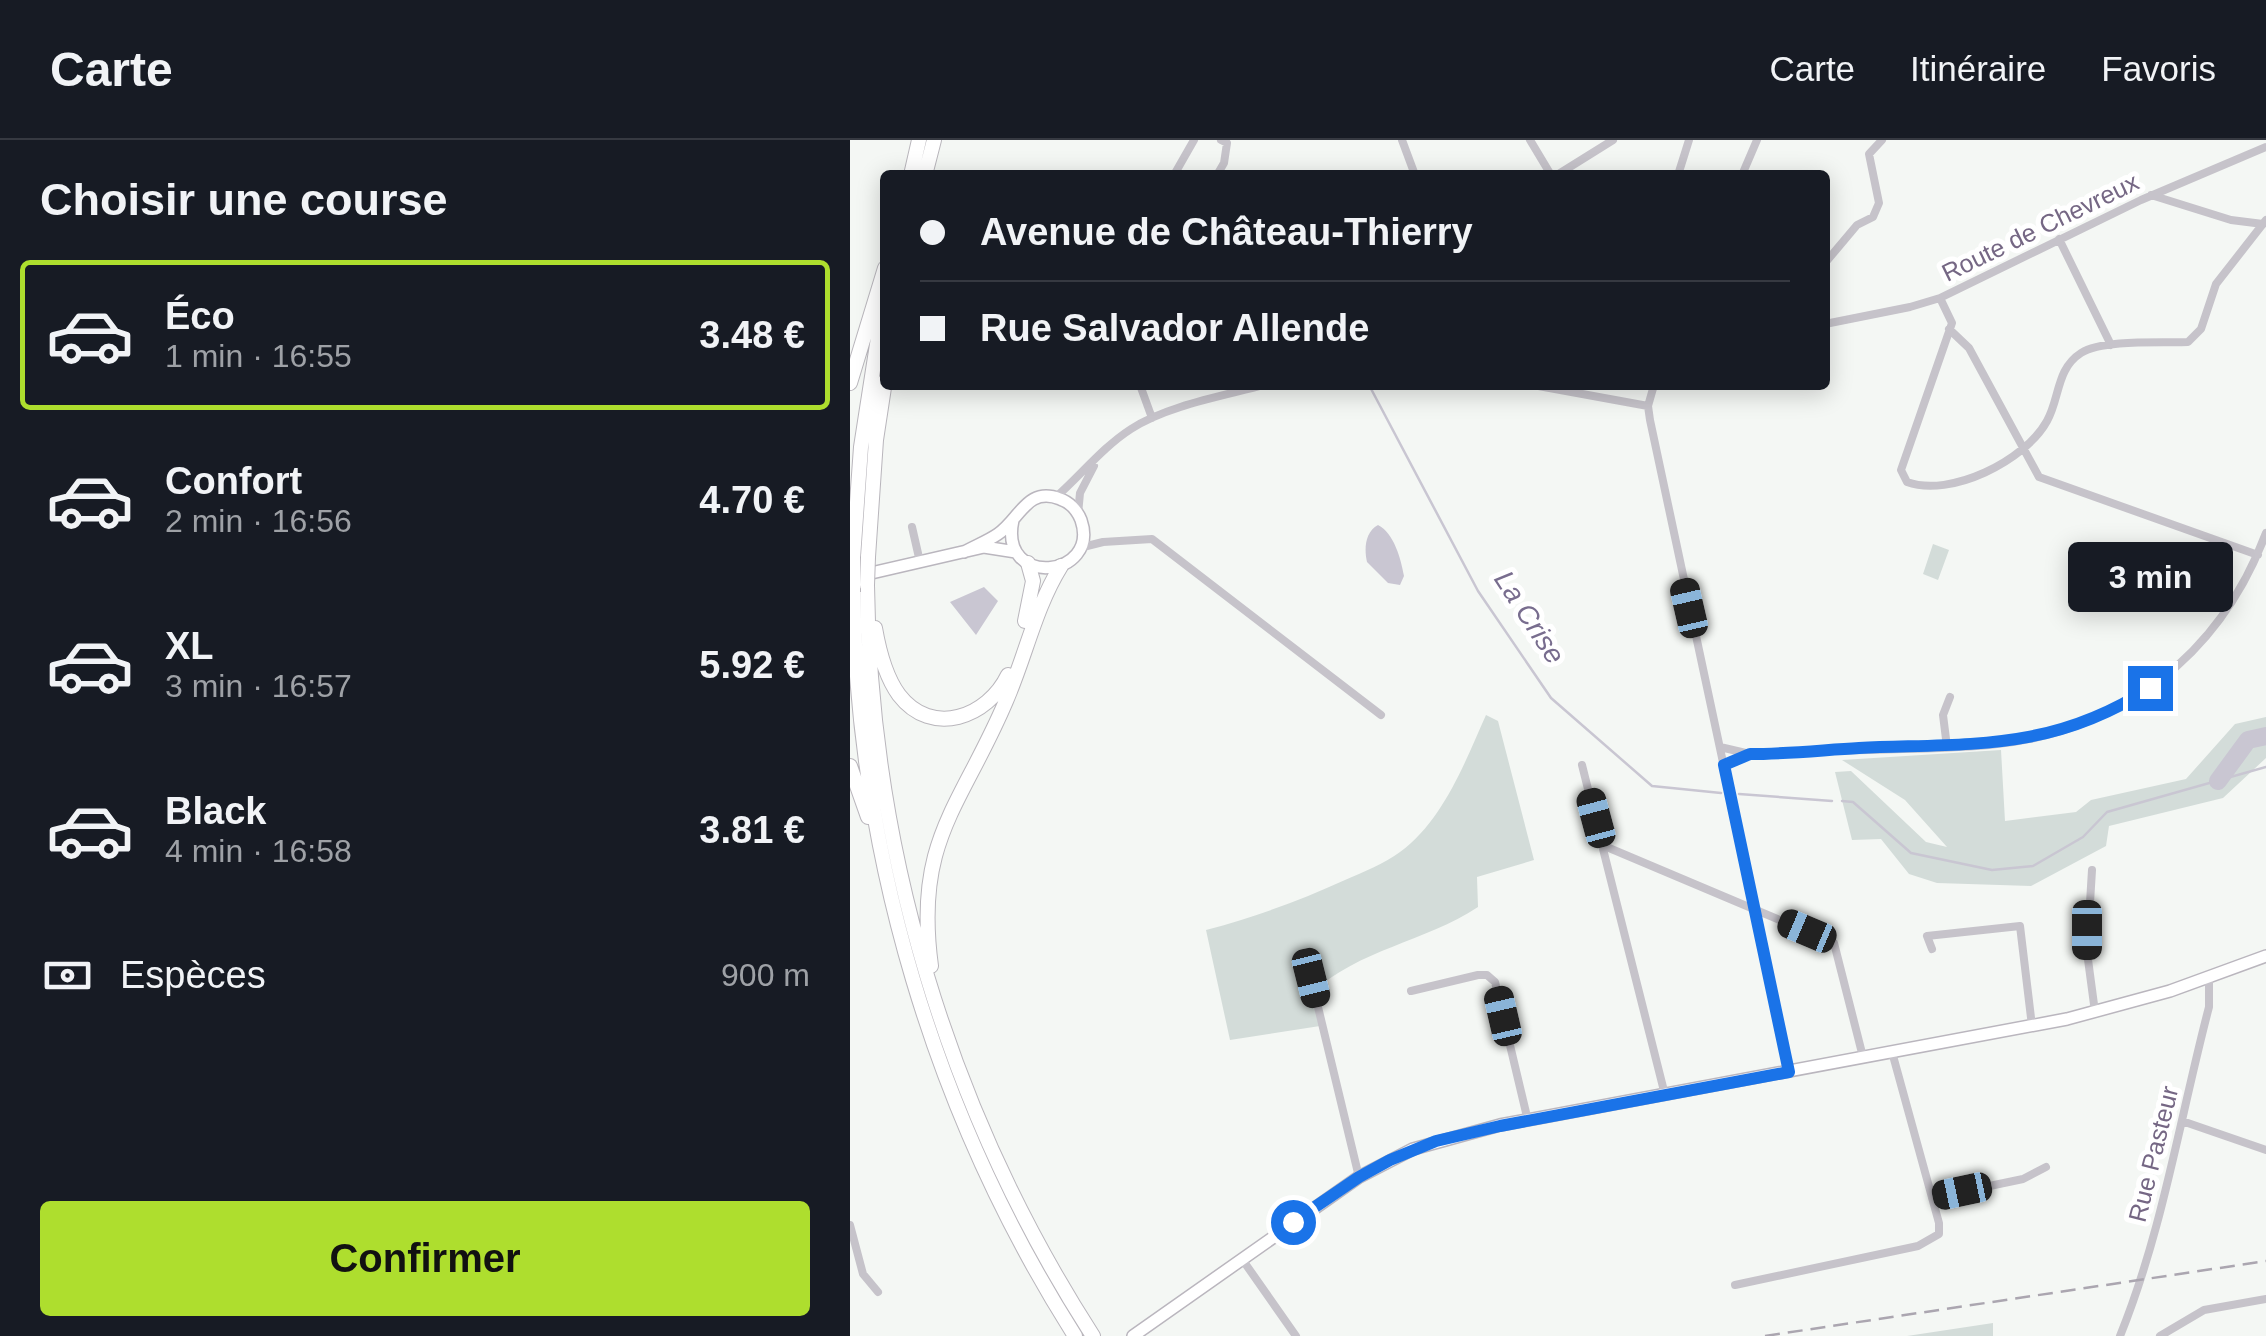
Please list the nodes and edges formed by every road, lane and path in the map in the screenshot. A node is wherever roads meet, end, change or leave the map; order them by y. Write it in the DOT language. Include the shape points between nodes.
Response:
graph roads {
  1 [pos="919,140"];
  2 [pos="934,140"];
  3 [pos="1194,140"];
  4 [pos="1221,140"];
  5 [pos="1402,140"];
  6 [pos="1530,140"];
  7 [pos="1613,140"];
  8 [pos="1689,140"];
  9 [pos="1757,140"];
  10 [pos="1882,140"];
  11 [pos="2266,147"];
  12 [pos="911,170"];
  13 [pos="927,170"];
  14 [pos="1177,170"];
  15 [pos="1220,170"];
  16 [pos="1413,170"];
  17 [pos="1551,170"];
  18 [pos="1562,170"];
  19 [pos="1680,170"];
  20 [pos="1744,170"];
  21 [pos="2151,195"];
  22 [pos="2265,223"];
  23 [pos="2059,239"];
  24 [pos="1830,257"];
  25 [pos="880,284"];
  26 [pos="1940,298"];
  27 [pos="1830,323"];
  28 [pos="880,325"];
  29 [pos="1949,329"];
  30 [pos="2111,345"];
  31 [pos="850,383"];
  32 [pos="884,390"];
  33 [pos="1142,390"];
  34 [pos="1247,390"];
  35 [pos="1560,390"];
  36 [pos="1653,390"];
  37 [pos="1648,406"];
  38 [pos="1152,418"];
  39 [pos="2023,448"];
  40 [pos="1096,462"];
  41 [pos="1056,498"];
  42 [pos="1078,514"];
  43 [pos="1013,520"];
  44 [pos="912,527"];
  45 [pos="1083,533"];
  46 [pos="2266,533"];
  47 [pos="1104,542"];
  48 [pos="1079,548"];
  49 [pos="964,552"];
  50 [pos="2258,555"];
  51 [pos="861,557"];
  52 [pos="1022,558"];
  53 [pos="920,563"];
  54 [pos="1061,566"];
  55 [pos="857,585"];
  56 [pos="1950,697"];
  57 [pos="1381,716"];
  58 [pos="1720,747"];
  59 [pos="1947,747"];
  60 [pos="1750,754"];
  61 [pos="1582,765"];
  62 [pos="1724,765"];
  63 [pos="850,766"];
  64 [pos="1602,845"];
  65 [pos="882,858"];
  66 [pos="2092,870"];
  67 [pos="1753,909"];
  68 [pos="1932,949"];
  69 [pos="2265,960"];
  70 [pos="1311,978"];
  71 [pos="2209,978"];
  72 [pos="1411,992"];
  73 [pos="937,1010"];
  74 [pos="2095,1012"];
  75 [pos="2032,1026"];
  76 [pos="1892,1052"];
  77 [pos="1863,1058"];
  78 [pos="1789,1072"];
  79 [pos="1665,1095"];
  80 [pos="1528,1121"];
  81 [pos="2182,1121"];
  82 [pos="2266,1150"];
  83 [pos="2046,1166"];
  84 [pos="1359,1177"];
  85 [pos="1932,1198"];
  86 [pos="850,1226"];
  87 [pos="1242,1259"];
  88 [pos="1735,1285"];
  89 [pos="878,1292"];
  90 [pos="2266,1299"];
  91 [pos="1075,1336"];
  92 [pos="1093,1336"];
  93 [pos="1133,1336"];
  94 [pos="1296,1336"];
  95 [pos="2120,1336"];
  96 [pos="2160,1336"];
  1 -- 12 [label="highway"];
  2 -- 13 [label="highway"];
  3 -- 14 [label="street"];
  4 -- 15 [label="street" via="1227,143"];
  5 -- 16 [label="street"];
  6 -- 17 [label="street"];
  7 -- 18 [label="street"];
  8 -- 19 [label="street"];
  9 -- 20 [label="street"];
  10 -- 24 [label="street" via="1869,154 1879,203 1873,217 1857,224"];
  11 -- 21 [label="street, Route de Chevreux"];
  21 -- 22 [label="street" via="2231,220"];
  21 -- 23 [label="street, Route de Chevreux"];
  22 -- 30 [label="street" via="2216,284 2201,329 2188,342"];
  23 -- 26 [label="street, Route de Chevreux"];
  23 -- 30 [label="street"];
  25 -- 31 [label="highway"];
  26 -- 27 [label="street, Route de Chevreux"];
  26 -- 29 [label="street"];
  28 -- 51 [label="highway" via="861,447"];
  29 -- 39 [label="street" via="1969,348"];
  29 -- 39 [label="street" via="1901,470 1907,482 1923,488 1991,472"];
  30 -- 39 [label="street" via="2083,351 2067,365 2047,422"];
  32 -- 51 [label="highway"];
  33 -- 38 [label="street"];
  34 -- 38 [label="street"];
  35 -- 37 [label="street"];
  36 -- 37 [label="street"];
  37 -- 58 [label="street"];
  38 -- 40 [label="street" via="1126,432"];
  39 -- 50 [label="street" via="2039,477"];
  40 -- 41 [label="street"];
  40 -- 42 [label="street"];
  41 -- 42 [label="main road"];
  41 -- 43 [label="main road" via="1026,503"];
  42 -- 45 [label="main road"];
  43 -- 49 [label="main road"];
  43 -- 52 [label="main road" via="1010,530"];
  44 -- 53 [label="street"];
  45 -- 47 [label="street"];
  45 -- 48 [label="main road"];
  46 -- 50 [label="street"];
  47 -- 48 [label="street"];
  47 -- 57 [label="street" via="1152,539"];
  48 -- 54 [label="main road"];
  49 -- 52 [label="main road" via="984,547"];
  49 -- 53 [label="main road"];
  50 -- 59 [label="street" via="2207,637 2124,705 2051,734"];
  51 -- 55 [label="highway, bridge"];
  52 -- 54 [label="main road" via="1038,568"];
  52 -- 55 [label="highway" via="1033,581 1007,678 990,703 959,718 922,714 900,696"];
  53 -- 55 [label="main road"];
  54 -- 73 [label="highway" via="1002,712 935,850 926,918"];
  55 -- 65 [label="highway" via="855,659"];
  55 -- 73 [label="highway" via="890,818"];
  56 -- 59 [label="street" via="1943,715"];
  58 -- 60 [label="street"];
  58 -- 62 [label="street"];
  59 -- 60 [label="street"];
  60 -- 62 [label="street"];
  61 -- 64 [label="street"];
  62 -- 67 [label="street"];
  63 -- 65 [label="highway"];
  64 -- 67 [label="street"];
  64 -- 79 [label="street"];
  65 -- 91 [label="highway" via="910,970 958,1111 1015,1233"];
  66 -- 74 [label="street" via="2087,952"];
  67 -- 77 [label="street" via="1834,943"];
  67 -- 78 [label="street"];
  68 -- 75 [label="street" via="1927,936 2020,926"];
  69 -- 71 [label="main road"];
  70 -- 84 [label="street"];
  71 -- 74 [label="main road"];
  71 -- 81 [label="street, Rue Pasteur" via="2210,1007"];
  72 -- 80 [label="street" via="1478,975 1494,982"];
  73 -- 92 [label="highway" via="1001,1171"];
  74 -- 75 [label="main road"];
  75 -- 76 [label="main road"];
  76 -- 77 [label="main road"];
  76 -- 85 [label="street"];
  77 -- 78 [label="main road"];
  78 -- 79 [label="main road"];
  79 -- 80 [label="main road"];
  80 -- 84 [label="main road" via="1436,1141"];
  81 -- 82 [label="street"];
  81 -- 95 [label="street, Rue Pasteur"];
  83 -- 85 [label="street" via="2023,1178"];
  84 -- 87 [label="main road"];
  85 -- 88 [label="street" via="1940,1230 1931,1242"];
  86 -- 89 [label="street" via="863,1274"];
  87 -- 93 [label="main road"];
  87 -- 94 [label="street"];
  90 -- 96 [label="street" via="2204,1310"];
}
